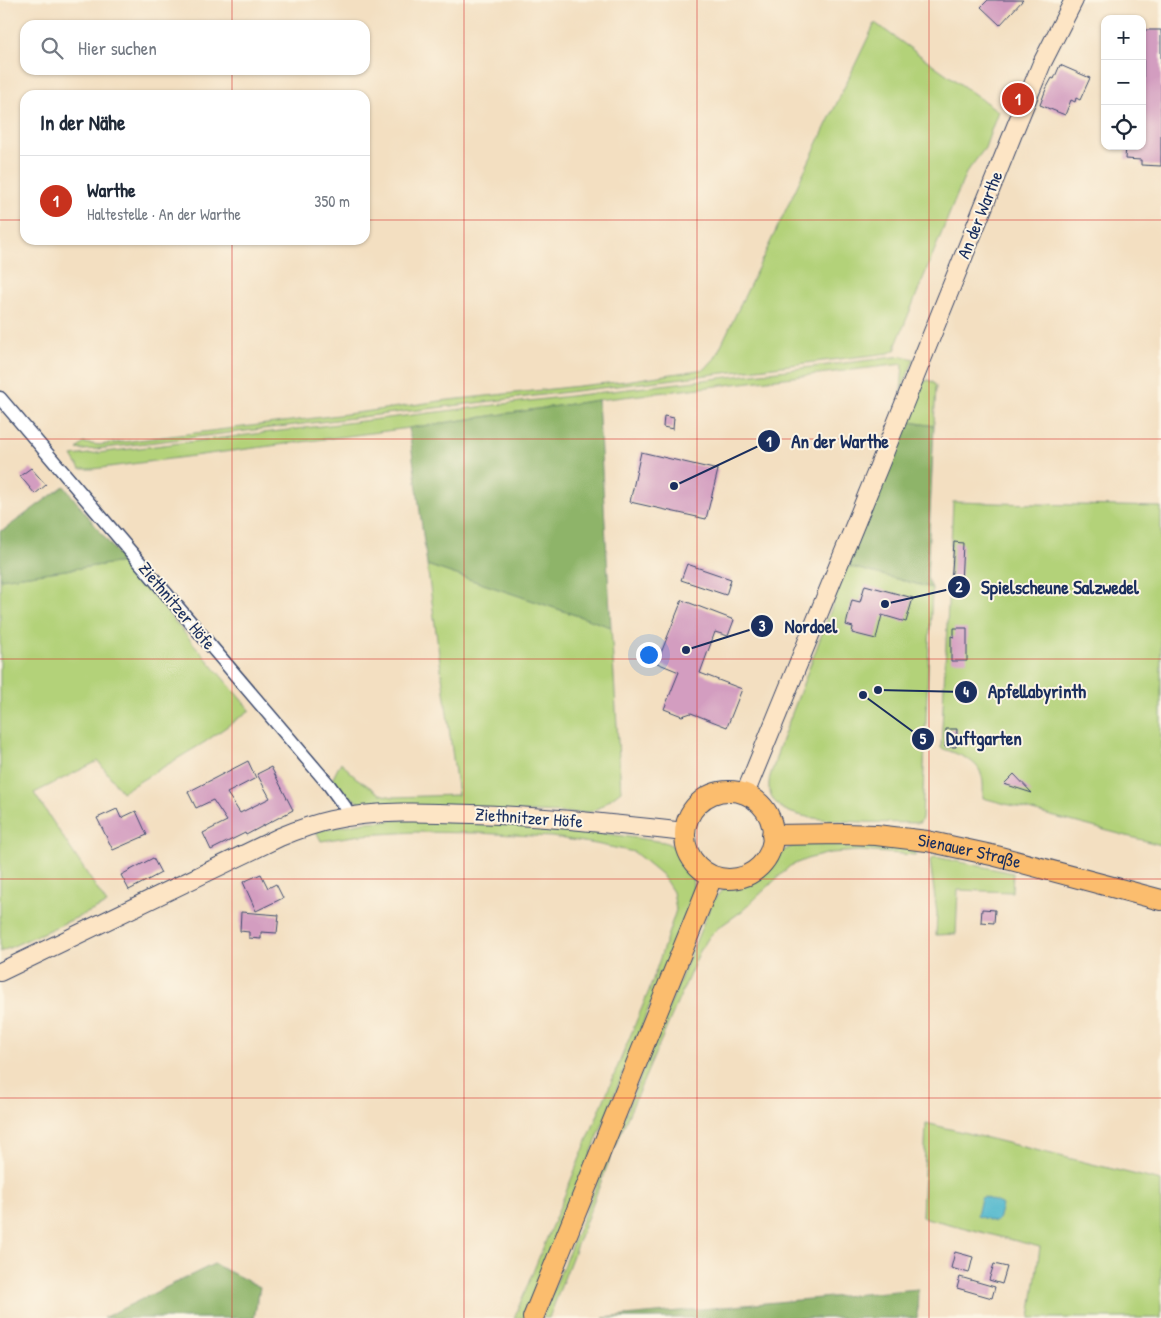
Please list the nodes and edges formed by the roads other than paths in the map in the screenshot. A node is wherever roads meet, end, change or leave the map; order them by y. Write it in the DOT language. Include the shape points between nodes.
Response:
graph roads {
  1 [pos="1074,0"];
  2 [pos="0,398"];
  3 [pos="745,794"];
  4 [pos="348,817"];
  5 [pos="684,832"];
  6 [pos="772,835"];
  7 [pos="712,876"];
  8 [pos="1161,900"];
  9 [pos="0,972"];
  10 [pos="533,1318"];
  1 -- 3 [label="main road, An der Warthe" via="1042,63"];
  2 -- 4 [label="street, Ziethnitzer Höfe" via="329,785 345,807"];
  3 -- 5 [label="main road" via="731,791 705,798 694,807"];
  3 -- 6 [label="main road" via="765,810"];
  4 -- 5 [label="main road, Ziethnitzer Höfe" via="495,814"];
  4 -- 9 [label="main road, Ziethnitzer Höfe" via="314,824 280,837"];
  5 -- 7 [label="main road" via="691,859 700,870"];
  6 -- 7 [label="main road" via="771,847 759,868 737,879 724,880"];
  6 -- 8 [label="main road, Sienauer Straße" via="876,835 927,841"];
  7 -- 10 [label="main road"];
}
